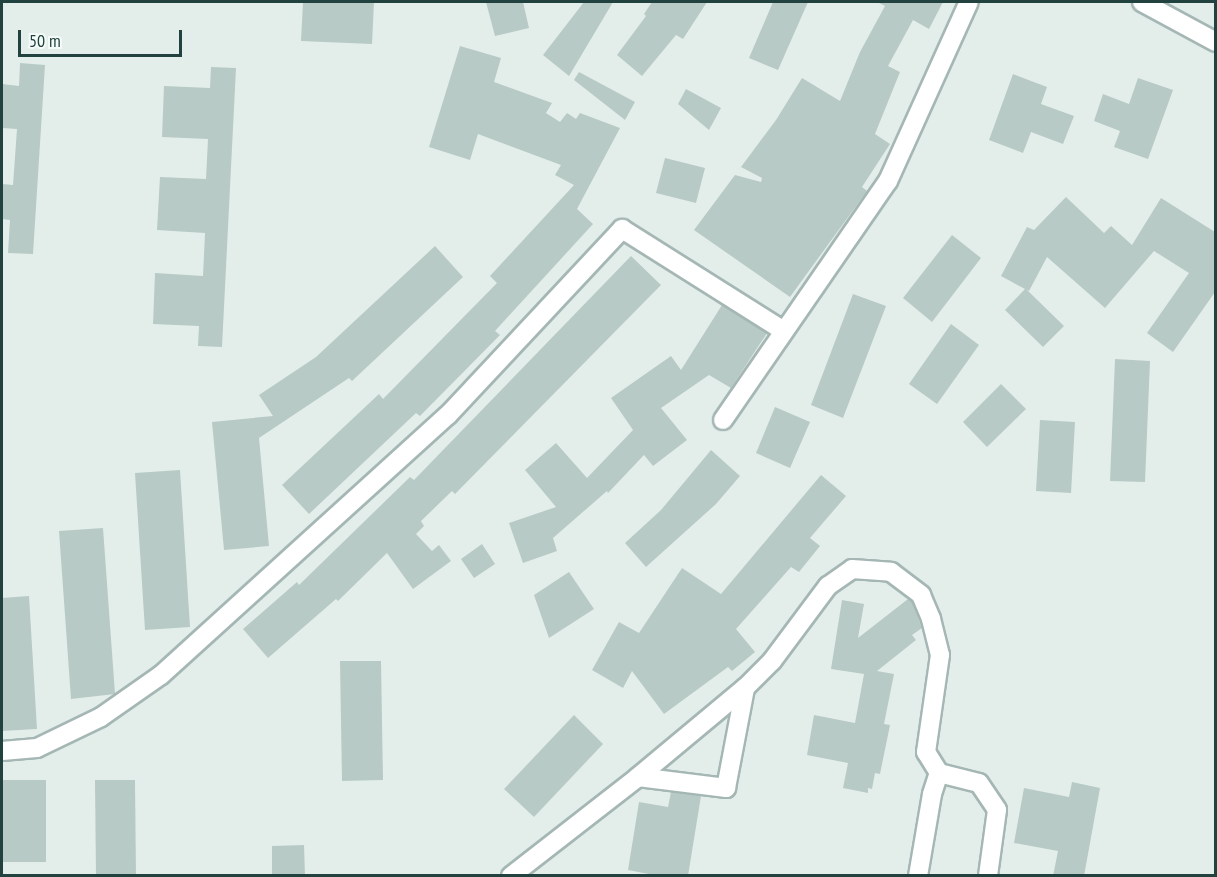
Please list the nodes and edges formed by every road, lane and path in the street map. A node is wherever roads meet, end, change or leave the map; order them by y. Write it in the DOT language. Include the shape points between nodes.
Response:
graph roads {
  1 [pos="969,2"];
  2 [pos="1142,2"];
  3 [pos="1215,42"];
  4 [pos="784,332"];
  5 [pos="723,420"];
  6 [pos="745,687"];
  7 [pos="2,751"];
  8 [pos="939,773"];
  9 [pos="638,777"];
  10 [pos="511,876"];
  11 [pos="918,876"];
  12 [pos="988,876"];
  1 -- 4 [label="street" via="888,181"];
  2 -- 3 [label="street"];
  4 -- 5 [label="street"];
  4 -- 7 [label="street" via="622,229 448,415 161,675 101,717 38,748"];
  6 -- 8 [label="street" via="772,661 828,586 852,569 891,572 921,595 940,655 926,752"];
  6 -- 9 [label="street"];
  6 -- 9 [label="street" via="726,788"];
  8 -- 11 [label="street"];
  8 -- 12 [label="street" via="979,783 997,810"];
  9 -- 10 [label="street"];
}
